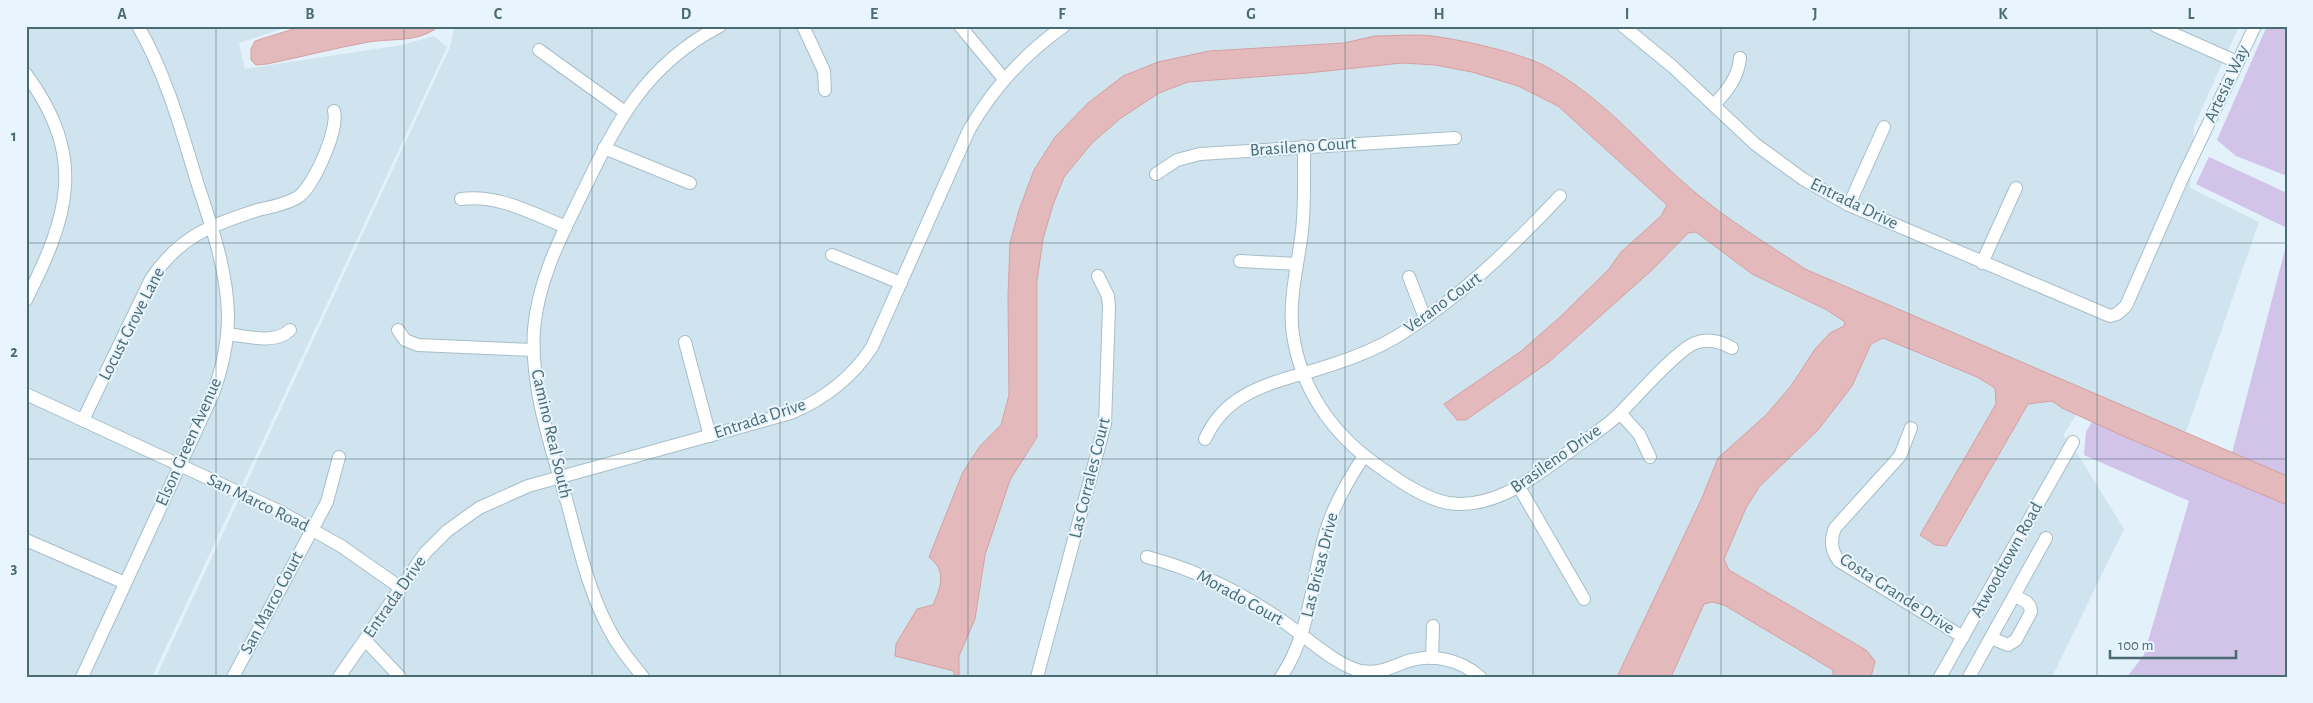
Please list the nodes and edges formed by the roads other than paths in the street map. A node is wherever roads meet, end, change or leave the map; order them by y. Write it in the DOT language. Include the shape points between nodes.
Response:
graph roads {
  1 [pos="138,26"];
  2 [pos="720,26"];
  3 [pos="803,26"];
  4 [pos="960,26"];
  5 [pos="1064,26"];
  6 [pos="1623,26"];
  7 [pos="2156,26"];
  8 [pos="2254,26"];
  9 [pos="540,50"];
  10 [pos="1740,58"];
  11 [pos="2238,62"];
  12 [pos="26,74"];
  13 [pos="1004,79"];
  14 [pos="824,90"];
  15 [pos="1714,105"];
  16 [pos="334,111"];
  17 [pos="624,112"];
  18 [pos="1884,127"];
  19 [pos="1455,138"];
  20 [pos="1304,146"];
  21 [pos="604,148"];
  22 [pos="1156,174"];
  23 [pos="690,183"];
  24 [pos="2016,188"];
  25 [pos="1560,196"];
  26 [pos="461,199"];
  27 [pos="1849,205"];
  28 [pos="211,226"];
  29 [pos="566,227"];
  30 [pos="832,255"];
  31 [pos="1240,261"];
  32 [pos="1982,263"];
  33 [pos="1297,264"];
  34 [pos="1098,276"];
  35 [pos="1409,277"];
  36 [pos="901,283"];
  37 [pos="26,300"];
  38 [pos="2122,311"];
  39 [pos="1425,318"];
  40 [pos="290,330"];
  41 [pos="398,330"];
  42 [pos="227,334"];
  43 [pos="685,342"];
  44 [pos="1732,348"];
  45 [pos="533,350"];
  46 [pos="1303,373"];
  47 [pos="26,394"];
  48 [pos="1620,413"];
  49 [pos="83,420"];
  50 [pos="1911,428"];
  51 [pos="710,436"];
  52 [pos="1205,439"];
  53 [pos="2073,442"];
  54 [pos="1364,456"];
  55 [pos="339,457"];
  56 [pos="1650,457"];
  57 [pos="180,466"];
  58 [pos="560,478"];
  59 [pos="1519,487"];
  60 [pos="312,529"];
  61 [pos="2046,538"];
  62 [pos="26,540"];
  63 [pos="1147,557"];
  64 [pos="125,583"];
  65 [pos="401,588"];
  66 [pos="2014,596"];
  67 [pos="1584,599"];
  68 [pos="1432,626"];
  69 [pos="1302,634"];
  70 [pos="1963,637"];
  71 [pos="1991,638"];
  72 [pos="365,640"];
  73 [pos="1432,658"];
  74 [pos="82,677"];
  75 [pos="233,677"];
  76 [pos="339,677"];
  77 [pos="400,677"];
  78 [pos="643,677"];
  79 [pos="1037,677"];
  80 [pos="1281,677"];
  81 [pos="1480,677"];
  82 [pos="1940,677"];
  83 [pos="1969,677"];
  1 -- 28 [label="street, Elson Green Avenue" via="162,73"];
  2 -- 17 [label="street, Camino Real South" via="667,63"];
  3 -- 14 [label="street" via="824,71"];
  4 -- 13 [label="street"];
  5 -- 13 [label="street, Entrada Drive"];
  6 -- 15 [label="street, Entrada Drive"];
  7 -- 11 [label="street"];
  8 -- 11 [label="street, Artesia Way"];
  9 -- 17 [label="street"];
  10 -- 15 [label="street" via="1730,87"];
  11 -- 38 [label="street, Artesia Way"];
  12 -- 37 [label="street" via="48,107 56,128 66,178 58,231"];
  13 -- 36 [label="street, Entrada Drive" via="969,130"];
  15 -- 27 [label="street, Entrada Drive" via="1778,163"];
  16 -- 28 [label="street, Locust Grove Lane" via="334,130 305,191 291,200"];
  17 -- 21 [label="street, Camino Real South"];
  18 -- 27 [label="street"];
  19 -- 20 [label="street, Brasileno Court"];
  20 -- 22 [label="street, Brasileno Court" via="1200,154 1177,160"];
  20 -- 33 [label="street, Brasileno Drive" via="1304,196"];
  21 -- 23 [label="street"];
  21 -- 29 [label="street, Camino Real South"];
  24 -- 32 [label="street"];
  25 -- 39 [label="street, Verano Court" via="1498,261"];
  26 -- 29 [label="street" via="500,201"];
  27 -- 32 [label="street, Entrada Drive"];
  28 -- 42 [label="street, Elson Green Avenue" via="224,273"];
  28 -- 49 [label="street, Locust Grove Lane" via="182,243 156,272"];
  29 -- 45 [label="street, Camino Real South" via="543,284"];
  30 -- 36 [label="street"];
  31 -- 33 [label="street"];
  32 -- 38 [label="street, Entrada Drive" via="2104,315"];
  33 -- 46 [label="street, Brasileno Drive" via="1292,319"];
  34 -- 79 [label="street, Las Corrales Court" via="1108,296 1109,308 1106,424"];
  35 -- 39 [label="street"];
  36 -- 51 [label="street, Entrada Drive" via="872,347 840,384 790,413"];
  39 -- 46 [label="street, Verano Court" via="1376,348"];
  40 -- 42 [label="street" via="273,338"];
  41 -- 45 [label="street" via="405,340 418,346"];
  42 -- 57 [label="street, Elson Green Avenue" via="214,390"];
  43 -- 51 [label="street"];
  44 -- 48 [label="street, Brasileno Drive" via="1713,340 1690,345"];
  45 -- 58 [label="street, Camino Real South" via="538,390"];
  46 -- 52 [label="street, Verano Court" via="1260,387 1229,405"];
  46 -- 54 [label="street, Brasileno Drive" via="1327,418"];
  47 -- 49 [label="street, San Marco Road"];
  48 -- 56 [label="street" via="1639,434"];
  48 -- 59 [label="street, Brasileno Drive"];
  49 -- 57 [label="street, San Marco Road"];
  50 -- 70 [label="street, Costa Grande Drive" via="1900,456 1835,528 1832,549 1839,561"];
  51 -- 58 [label="street, Entrada Drive"];
  53 -- 70 [label="street, Atwoodtown Road"];
  54 -- 59 [label="street, Brasileno Drive" via="1424,494 1448,502 1482,501"];
  54 -- 69 [label="street, Las Brisas Drive" via="1340,495 1325,532"];
  55 -- 60 [label="street, San Marco Court" via="327,502"];
  57 -- 60 [label="street, San Marco Road"];
  57 -- 64 [label="street, Elson Green Avenue"];
  58 -- 65 [label="street, Entrada Drive" via="512,491 462,519 436,542"];
  58 -- 78 [label="street, Camino Real South" via="597,603 616,641"];
  59 -- 67 [label="street"];
  60 -- 65 [label="street, San Marco Road"];
  60 -- 75 [label="street, San Marco Court"];
  61 -- 66 [label="street"];
  62 -- 64 [label="street"];
  63 -- 69 [label="street, Morado Court" via="1221,583"];
  64 -- 74 [label="street, Elson Green Avenue"];
  65 -- 72 [label="street, Entrada Drive"];
  66 -- 71 [label="street"];
  66 -- 71 [label="street" via="2031,608 2016,640 2008,645"];
  68 -- 73 [label="street"];
  69 -- 73 [label="street, Morado Court" via="1350,667 1362,671 1384,670"];
  69 -- 80 [label="street, Las Brisas Drive"];
  70 -- 82 [label="street, Atwoodtown Road"];
  71 -- 83 [label="street"];
  72 -- 76 [label="street, Entrada Drive"];
  72 -- 77 [label="street"];
  73 -- 81 [label="street, Morado Court" via="1458,663"];
}
